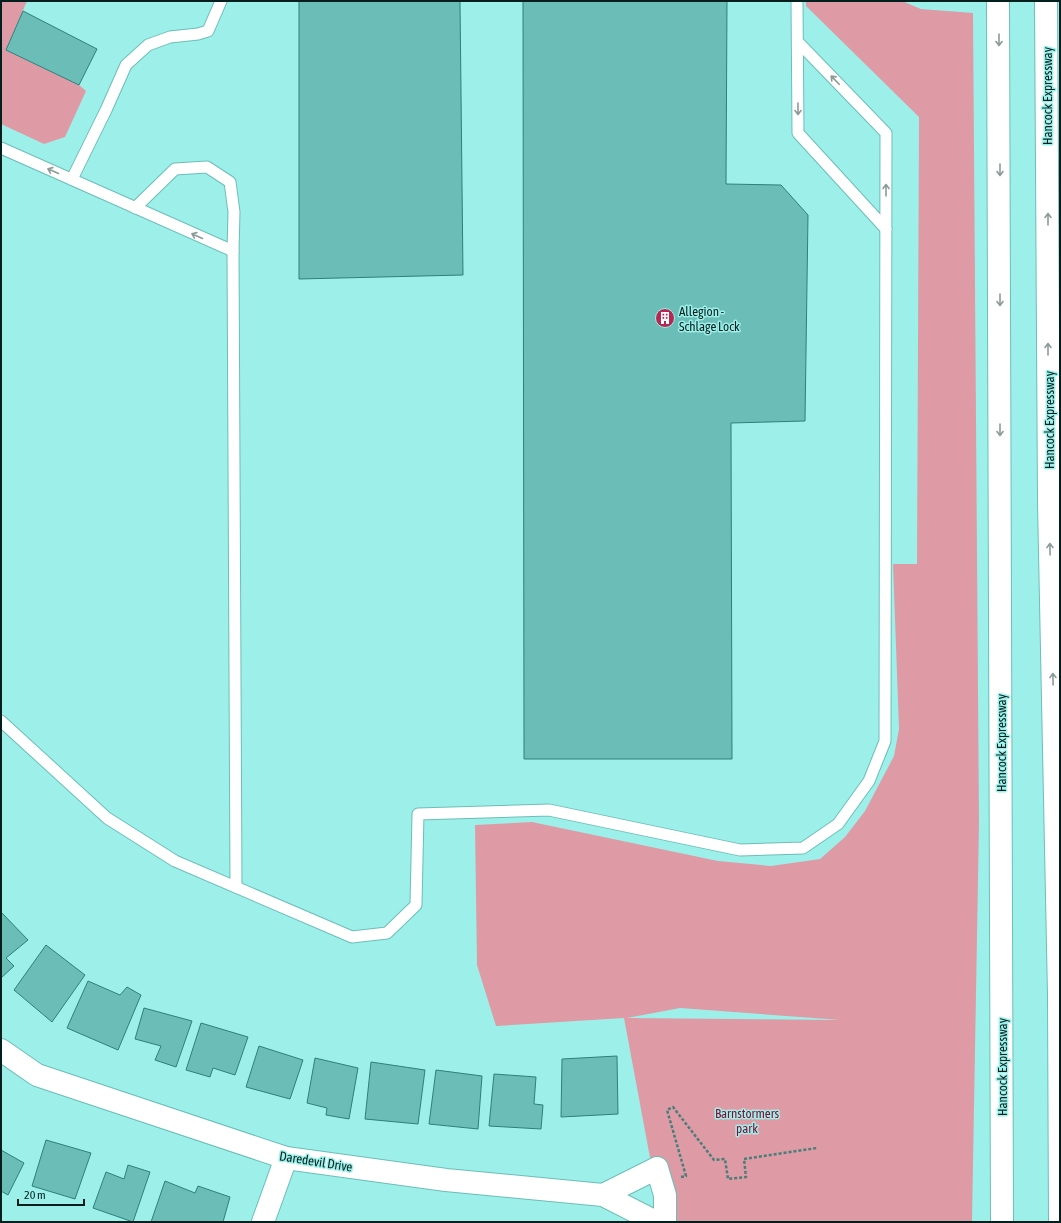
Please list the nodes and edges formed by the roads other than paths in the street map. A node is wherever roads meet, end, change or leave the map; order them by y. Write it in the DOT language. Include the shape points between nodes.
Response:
graph roads {
  1 [pos="222,1"];
  2 [pos="797,1"];
  3 [pos="998,1"];
  4 [pos="1046,1"];
  5 [pos="798,42"];
  6 [pos="1,148"];
  7 [pos="72,179"];
  8 [pos="135,208"];
  9 [pos="886,229"];
  10 [pos="233,251"];
  11 [pos="1,721"];
  12 [pos="236,888"];
  13 [pos="1,1050"];
  14 [pos="286,1158"];
  15 [pos="603,1195"];
  16 [pos="263,1222"];
  17 [pos="656,1222"];
  18 [pos="665,1222"];
  19 [pos="1002,1222"];
  20 [pos="1060,1222"];
  1 -- 7 [label="lane" via="208,31 170,37 148,45 126,65"];
  2 -- 5 [label="lane"];
  3 -- 19 [label="main road, Hancock Expressway, one-way"];
  20 -- 4 [label="main road, Hancock Expressway, one-way" via="1059,995 1049,503"];
  5 -- 9 [label="lane, one-way" via="798,133"];
  9 -- 5 [label="lane, one-way" via="886,133"];
  7 -- 6 [label="lane, one-way"];
  7 -- 8 [label="lane"];
  10 -- 8 [label="lane, one-way"];
  8 -- 10 [label="lane" via="175,169 207,167 230,182 234,212"];
  9 -- 12 [label="lane" via="884,741 869,781 838,824 803,848 740,850 549,810 418,814 416,905 387,933 352,937"];
  10 -- 12 [label="lane"];
  11 -- 12 [label="lane" via="107,818 175,861"];
  13 -- 14 [label="main road, Daredevil Drive" via="37,1075"];
  14 -- 15 [label="main road, Daredevil Drive" via="446,1180"];
  14 -- 16 [label="main road"];
  15 -- 17 [label="main road, Daredevil Drive"];
  15 -- 18 [label="main road" via="657,1168 665,1195"];
}
